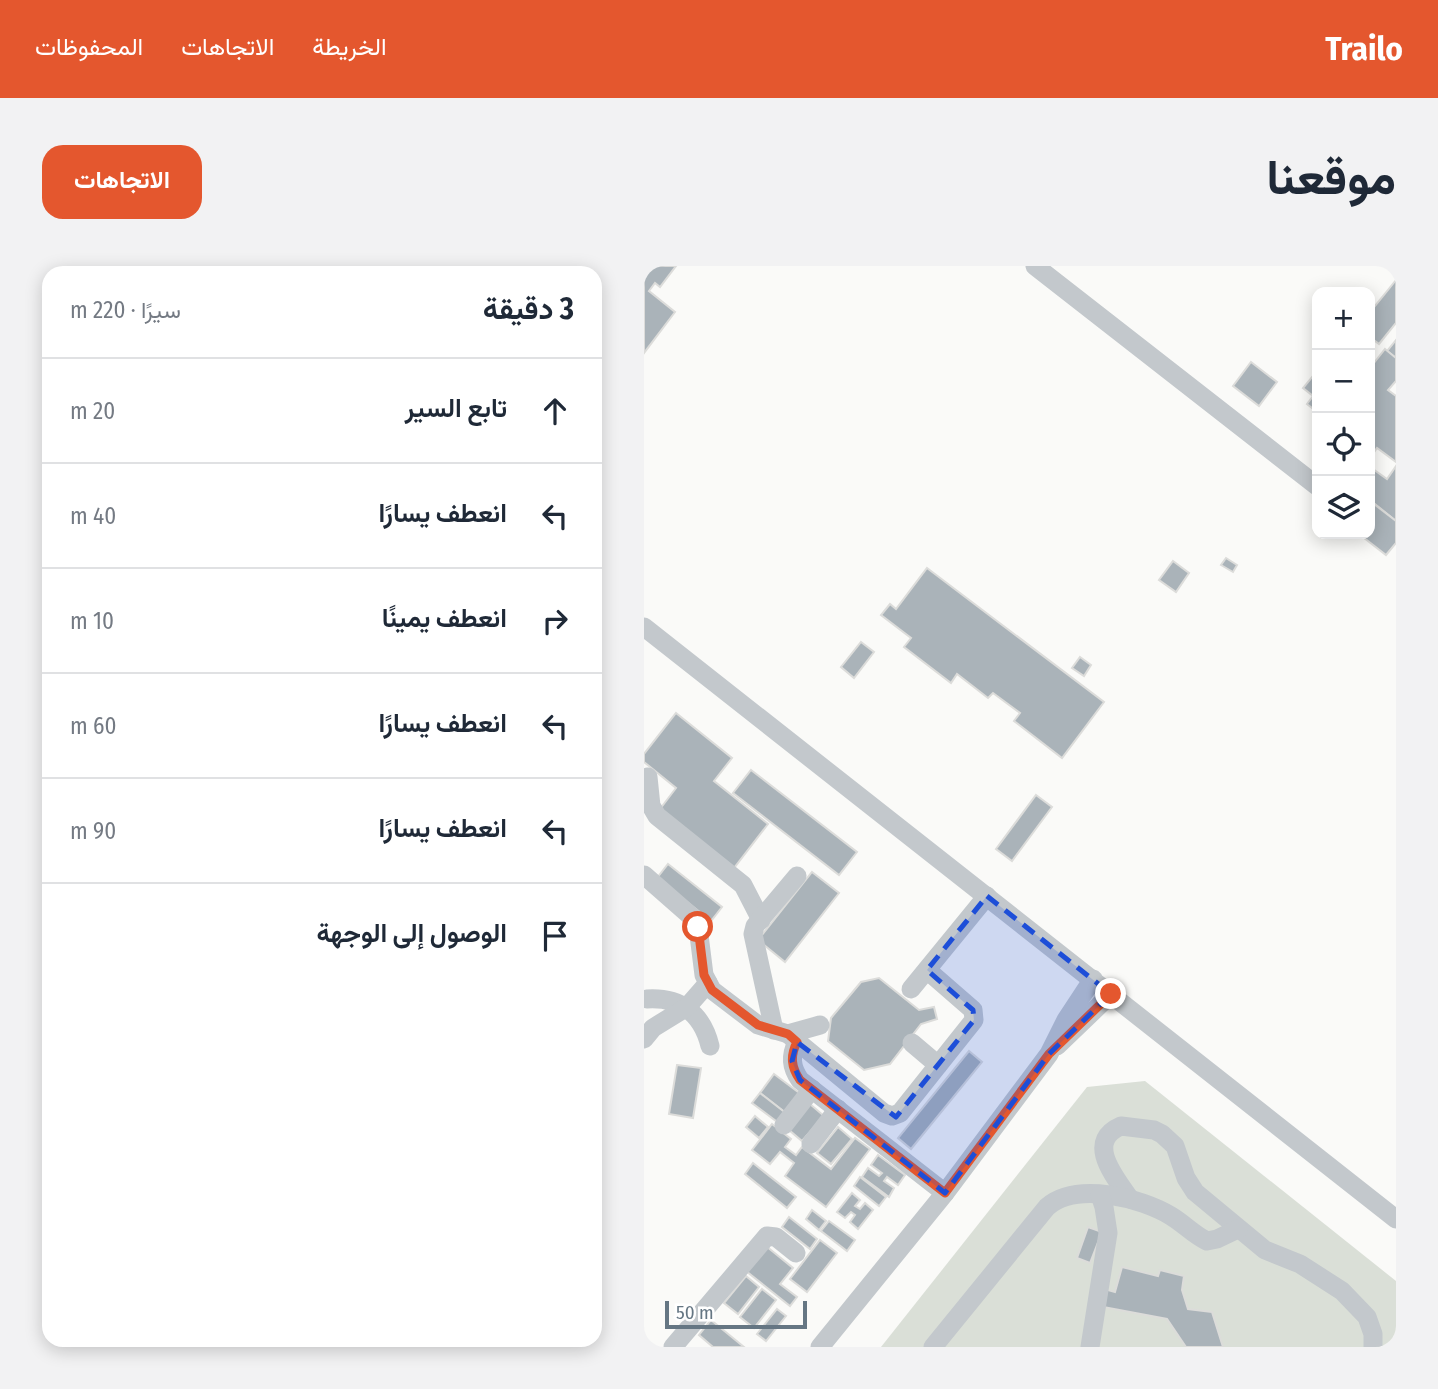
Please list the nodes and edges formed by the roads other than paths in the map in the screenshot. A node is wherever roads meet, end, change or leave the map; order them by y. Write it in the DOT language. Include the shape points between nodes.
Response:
graph roads {
  1 [pos="1035,266"];
  2 [pos="1312,482"];
  3 [pos="644,627"];
  4 [pos="648,777"];
  5 [pos="644,874"];
  6 [pos="797,876"];
  7 [pos="987,895"];
  8 [pos="761,920"];
  9 [pos="927,970"];
  10 [pos="1093,979"];
  11 [pos="708,983"];
  12 [pos="911,989"];
  13 [pos="1111,994"];
  14 [pos="647,999"];
  15 [pos="687,1007"];
  16 [pos="820,1025"];
  17 [pos="786,1036"];
  18 [pos="644,1039"];
  19 [pos="912,1043"];
  20 [pos="710,1046"];
  21 [pos="1049,1054"];
  22 [pos="939,1065"];
  23 [pos="812,1089"];
  24 [pos="838,1110"];
  25 [pos="784,1125"];
  26 [pos="811,1144"];
  27 [pos="945,1193"];
  28 [pos="1100,1195"];
  29 [pos="1130,1199"];
  30 [pos="1396,1219"];
  31 [pos="1238,1229"];
  32 [pos="796,1253"];
  33 [pos="673,1347"];
  34 [pos="820,1347"];
  35 [pos="933,1347"];
  36 [pos="1090,1347"];
  37 [pos="1373,1347"];
  1 -- 2 [label="street"];
  3 -- 7 [label="street"];
  4 -- 8 [label="street" via="651,806 657,816 743,885"];
  5 -- 11 [label="street" via="694,918"];
  6 -- 8 [label="street"];
  7 -- 9 [label="street"];
  7 -- 10 [label="street"];
  8 -- 17 [label="street" via="755,926 754,942"];
  9 -- 12 [label="street"];
  9 -- 22 [label="street" via="973,1010 974,1020"];
  10 -- 13 [label="street"];
  10 -- 21 [label="street"];
  11 -- 15 [label="street"];
  11 -- 17 [label="street" via="758,1025"];
  13 -- 21 [label="street"];
  13 -- 30 [label="street"];
  14 -- 15 [label="street" via="671,1000"];
  15 -- 18 [label="street"];
  15 -- 20 [label="street" via="701,1022"];
  16 -- 17 [label="street"];
  17 -- 22 [label="street" via="892,1116 900,1113"];
  17 -- 23 [label="street" via="793,1051 794,1072"];
  19 -- 22 [label="street"];
  21 -- 27 [label="street"];
  23 -- 24 [label="street"];
  23 -- 25 [label="street"];
  24 -- 26 [label="street"];
  24 -- 27 [label="street"];
  27 -- 34 [label="street"];
  28 -- 29 [label="street"];
  28 -- 35 [label="street" via="1067,1195 1047,1206"];
  28 -- 36 [label="street" via="1108,1233"];
  29 -- 31 [label="street" via="1170,1215 1207,1241"];
  29 -- 31 [label="street" via="1104,1152 1108,1135 1121,1126 1154,1130 1169,1139 1195,1192"];
  31 -- 37 [label="street" via="1265,1250 1342,1291 1367,1317"];
  32 -- 33 [label="street" via="776,1237 767,1236"];
}
